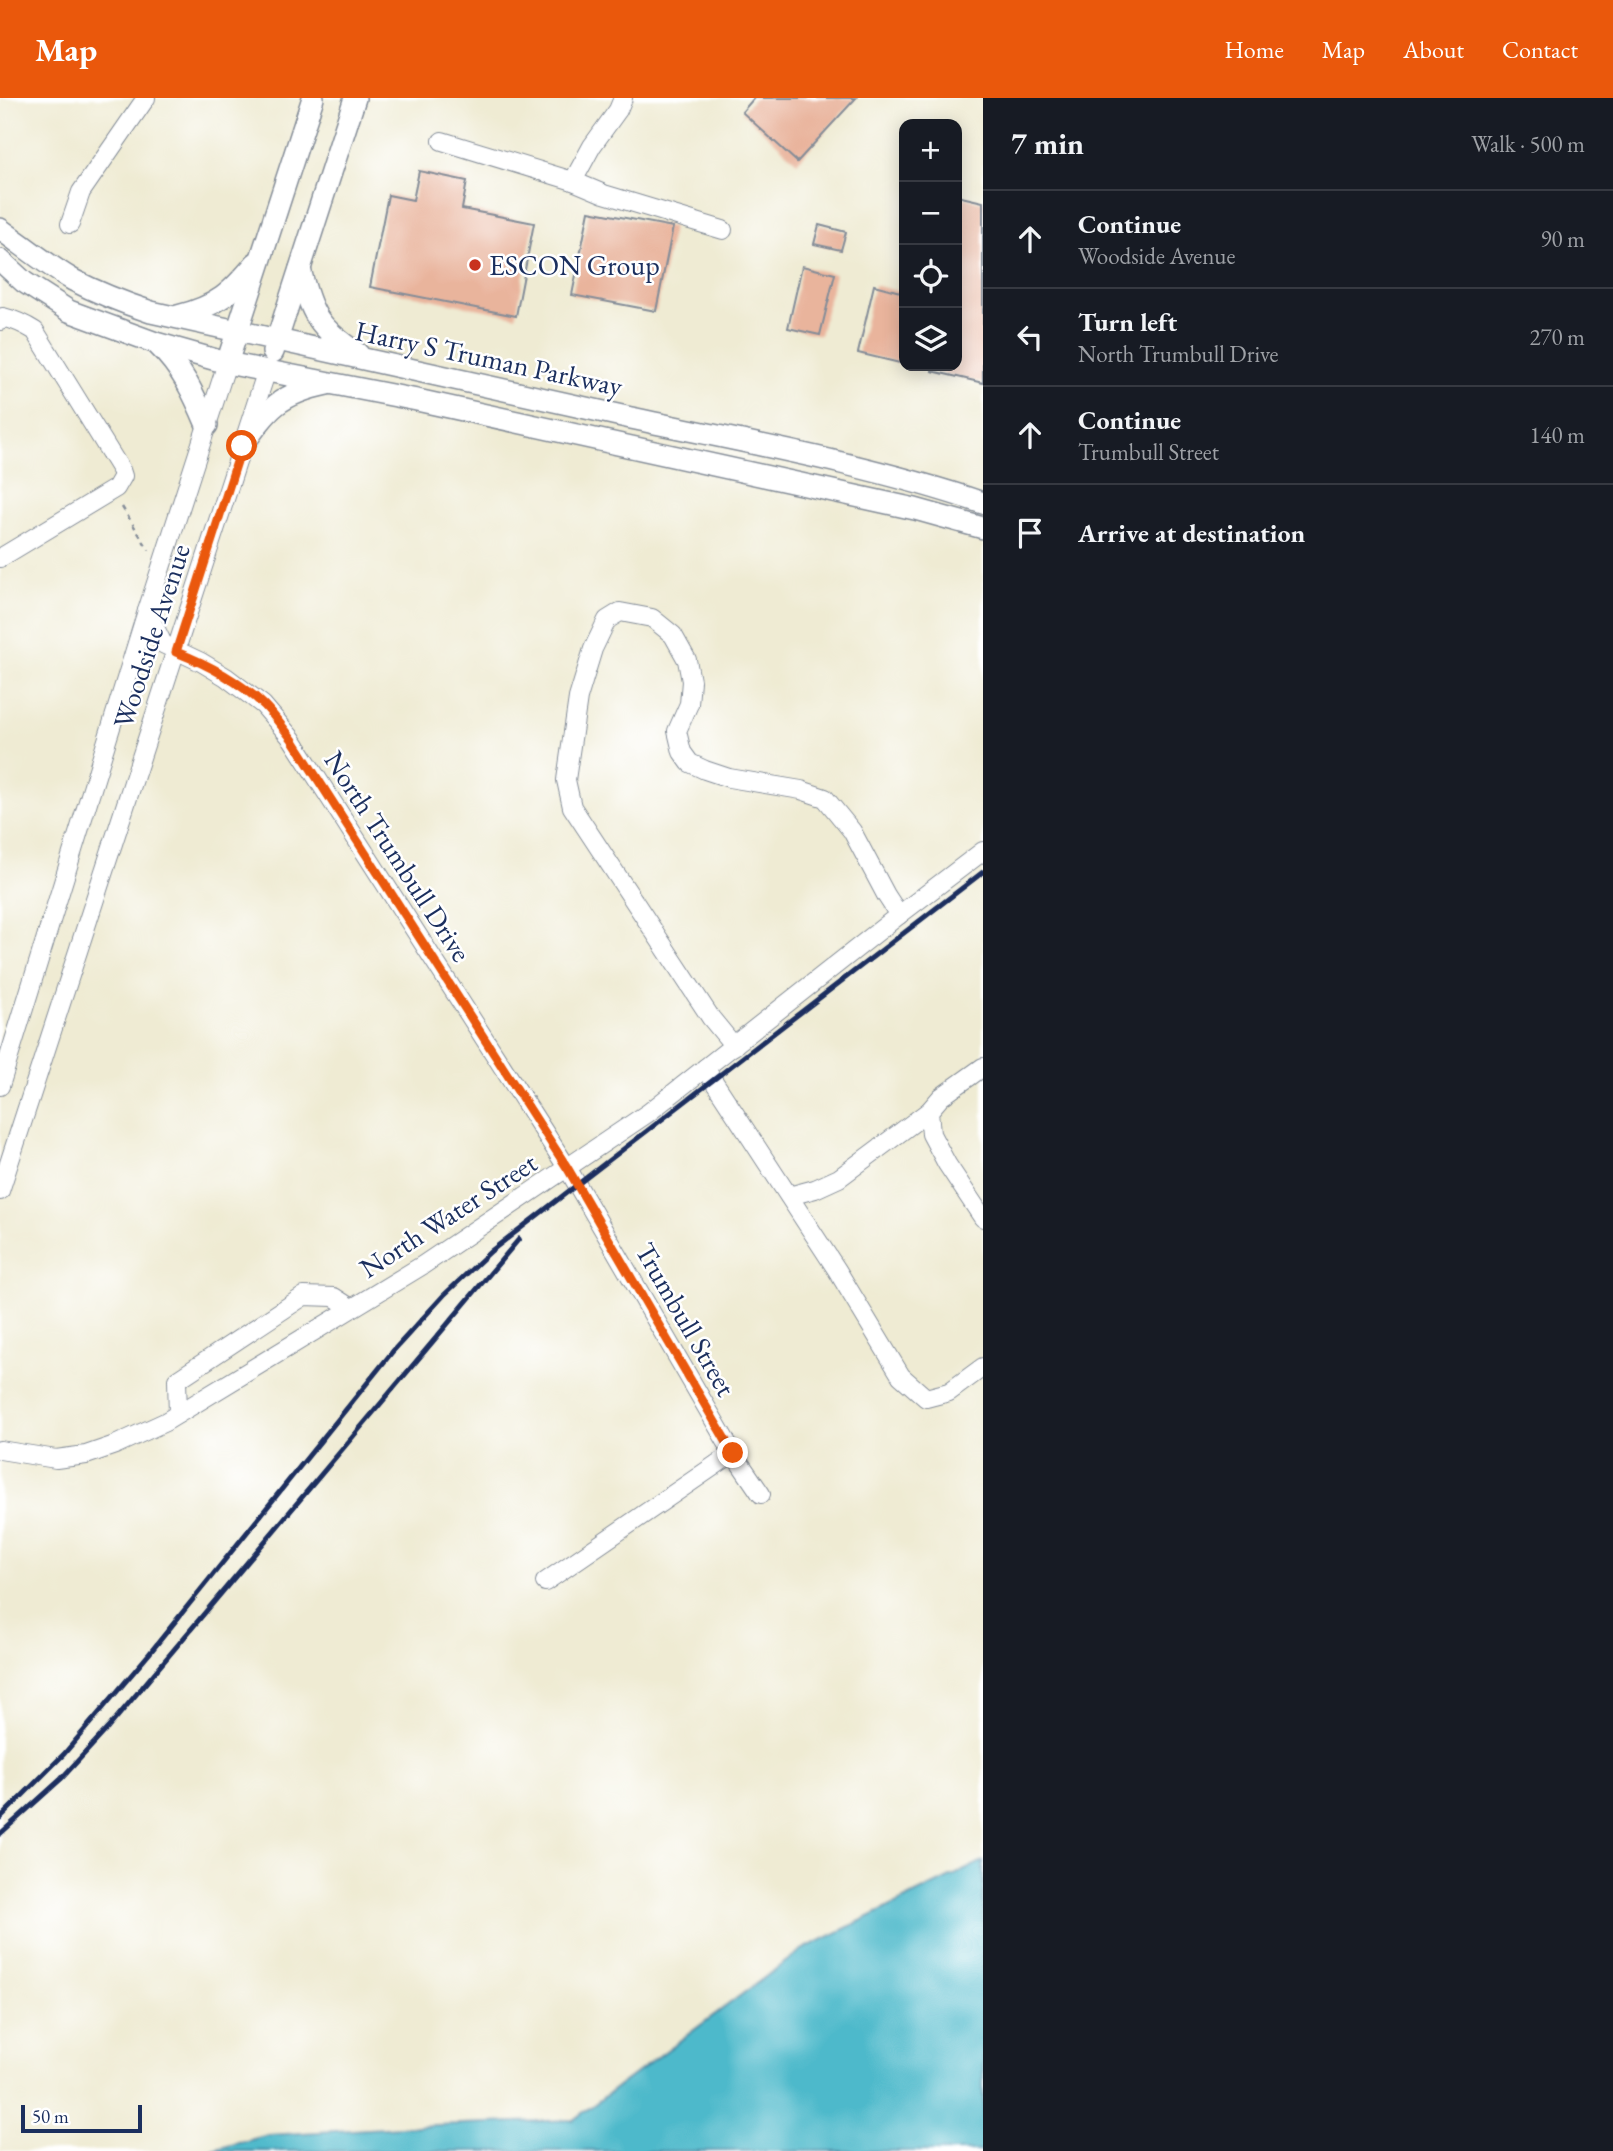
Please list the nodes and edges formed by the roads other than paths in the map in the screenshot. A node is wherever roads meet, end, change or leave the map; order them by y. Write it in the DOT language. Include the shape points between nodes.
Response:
graph roads {
  1 [pos="146,98"];
  2 [pos="313,98"];
  3 [pos="355,98"];
  4 [pos="620,104"];
  5 [pos="442,141"];
  6 [pos="573,181"];
  7 [pos="70,224"];
  8 [pos="0,229"];
  9 [pos="723,230"];
  10 [pos="262,256"];
  11 [pos="0,260"];
  12 [pos="300,268"];
  13 [pos="172,317"];
  14 [pos="1,319"];
  15 [pos="238,331"];
  16 [pos="276,340"];
  17 [pos="156,344"];
  18 [pos="365,359"];
  19 [pos="227,363"];
  20 [pos="267,370"];
  21 [pos="332,383"];
  22 [pos="207,425"];
  23 [pos="242,446"];
  24 [pos="983,503"];
  25 [pos="983,528"];
  26 [pos="0,558"];
  27 [pos="147,611"];
  28 [pos="176,652"];
  29 [pos="983,851"];
  30 [pos="899,915"];
  31 [pos="734,1046"];
  32 [pos="705,1068"];
  33 [pos="983,1068"];
  34 [pos="0,1086"];
  35 [pos="929,1111"];
  36 [pos="568,1169"];
  37 [pos="0,1191"];
  38 [pos="789,1196"];
  39 [pos="983,1218"];
  40 [pos="351,1308"];
  41 [pos="253,1330"];
  42 [pos="271,1357"];
  43 [pos="983,1367"];
  44 [pos="178,1414"];
  45 [pos="0,1450"];
  46 [pos="733,1453"];
  47 [pos="761,1494"];
  48 [pos="545,1582"];
  1 -- 7 [label="street" via="81,192"];
  2 -- 10 [label="main road, Woodside Avenue"];
  3 -- 12 [label="main road, Woodside Avenue"];
  4 -- 6 [label="street"];
  5 -- 6 [label="street"];
  6 -- 9 [label="street"];
  8 -- 13 [label="main road, Harry S Truman Parkway" via="74,280"];
  10 -- 13 [label="main road" via="218,302"];
  10 -- 15 [label="main road, Woodside Avenue"];
  11 -- 17 [label="main road, Harry S Truman Parkway" via="69,311"];
  12 -- 16 [label="main road, Woodside Avenue"];
  12 -- 18 [label="main road" via="316,317 333,337"];
  13 -- 15 [label="main road, Harry S Truman Parkway"];
  14 -- 26 [label="street" via="35,331 123,476 116,488"];
  15 -- 16 [label="main road, Harry S Truman Parkway"];
  15 -- 19 [label="main road, Woodside Avenue"];
  16 -- 18 [label="main road, Harry S Truman Parkway"];
  16 -- 20 [label="main road, Woodside Avenue"];
  17 -- 19 [label="main road, Harry S Truman Parkway"];
  17 -- 22 [label="main road" via="183,373"];
  18 -- 24 [label="main road, Harry S Truman Parkway" via="803,453"];
  19 -- 20 [label="main road, Harry S Truman Parkway"];
  19 -- 22 [label="street, Woodside Avenue"];
  20 -- 21 [label="main road, Harry S Truman Parkway"];
  20 -- 23 [label="street, Woodside Avenue"];
  21 -- 23 [label="main road" via="305,389 267,411"];
  21 -- 25 [label="main road, Harry S Truman Parkway" via="915,509"];
  22 -- 27 [label="street, Woodside Avenue"];
  23 -- 28 [label="street, Woodside Avenue"];
  27 -- 28 [label="street, North Trumbull Drive" via="163,644"];
  27 -- 34 [label="street, Woodside Avenue"];
  28 -- 36 [label="street, North Trumbull Drive" via="201,662 245,691 292,739"];
  28 -- 37 [label="street, Woodside Avenue"];
  29 -- 30 [label="street, North Water Street"];
  30 -- 31 [label="street, North Water Street"];
  30 -- 31 [label="street" via="852,831 825,798 729,778 690,763 677,731 691,681 687,660 673,635 652,618 620,612 607,621 578,698 566,780 572,807"];
  31 -- 32 [label="street, North Water Street"];
  32 -- 36 [label="street, North Water Street"];
  32 -- 38 [label="street"];
  33 -- 35 [label="street"];
  35 -- 38 [label="street" via="839,1178"];
  35 -- 39 [label="street" via="931,1134"];
  36 -- 40 [label="street, North Water Street"];
  36 -- 46 [label="street, Trumbull Street"];
  38 -- 43 [label="street" via="901,1376 926,1398 949,1392"];
  40 -- 41 [label="street" via="334,1297 304,1296"];
  40 -- 42 [label="street, North Water Street"];
  41 -- 42 [label="street"];
  41 -- 44 [label="street" via="177,1380"];
  42 -- 44 [label="street, North Water Street"];
  44 -- 45 [label="street, North Water Street" via="86,1455 56,1459"];
  46 -- 47 [label="street, Trumbull Street"];
  46 -- 48 [label="street"];
}
